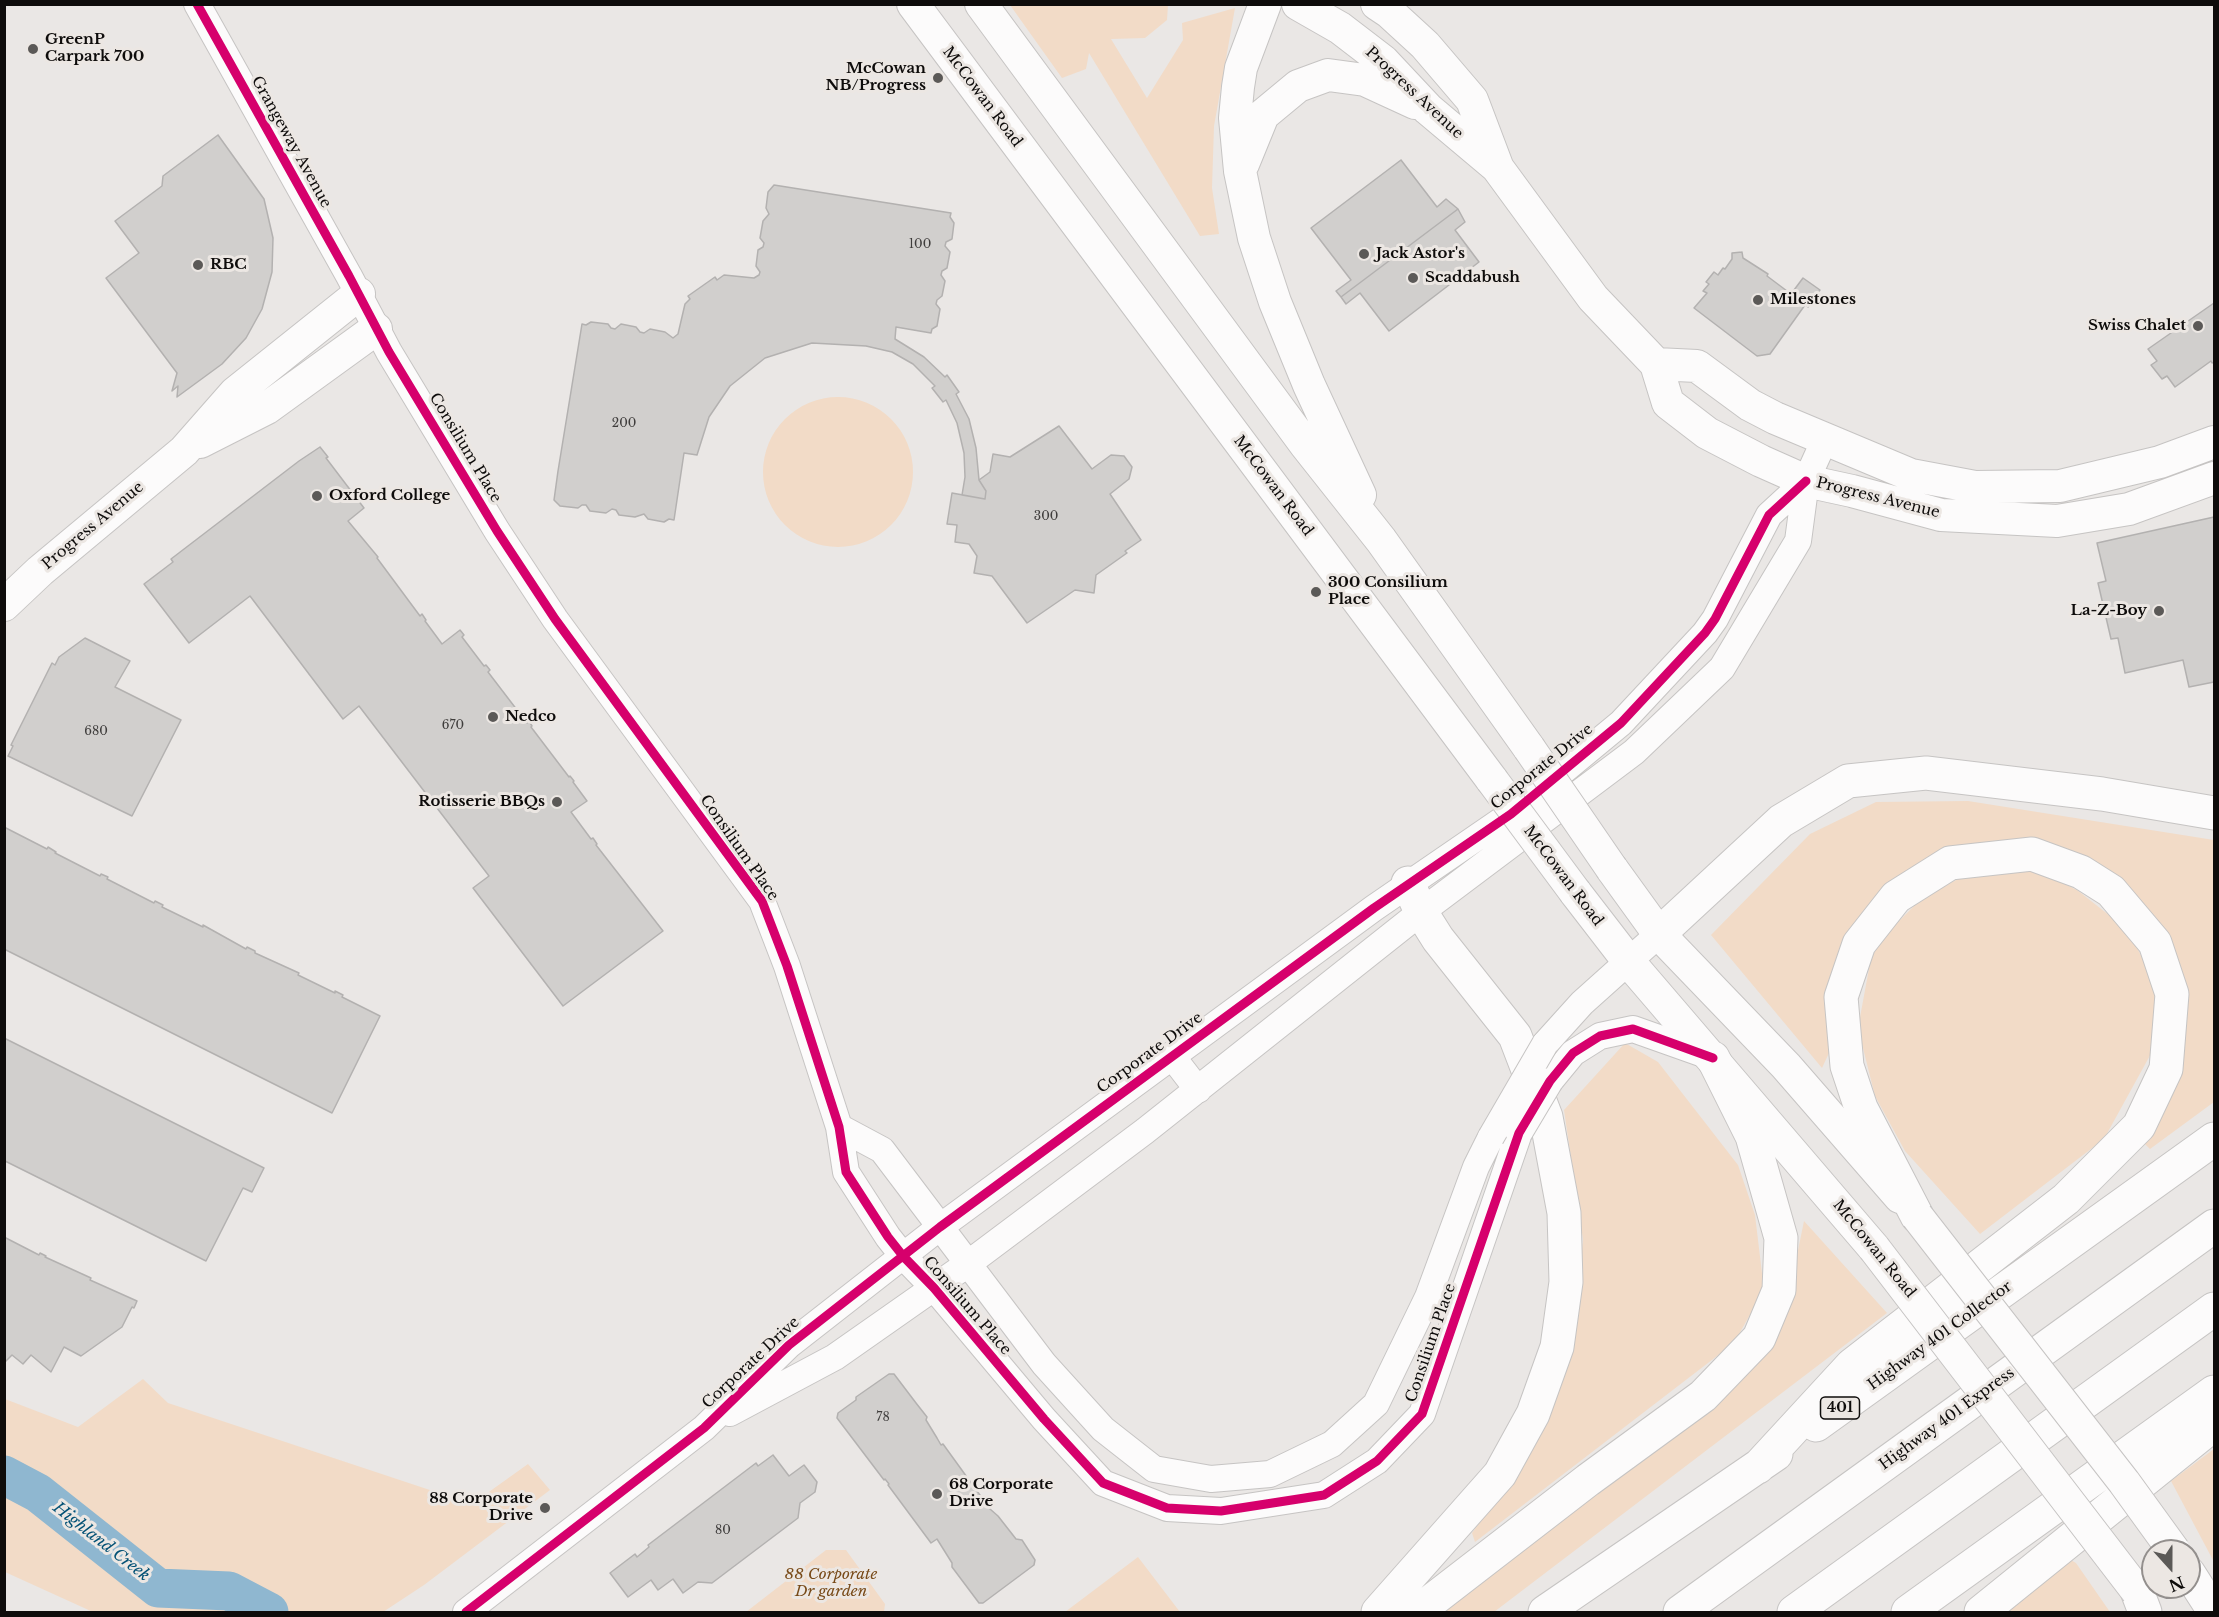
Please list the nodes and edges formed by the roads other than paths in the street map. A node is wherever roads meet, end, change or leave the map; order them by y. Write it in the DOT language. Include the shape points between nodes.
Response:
graph roads {
  1 [pos="197,4"];
  2 [pos="913,4"];
  3 [pos="981,4"];
  4 [pos="1265,4"];
  5 [pos="1298,4"];
  6 [pos="1377,4"];
  7 [pos="1428,109"];
  8 [pos="1497,167"];
  9 [pos="1240,171"];
  10 [pos="359,294"];
  11 [pos="376,329"];
  12 [pos="1656,364"];
  13 [pos="1825,439"];
  14 [pos="2214,442"];
  15 [pos="184,451"];
  16 [pos="2214,478"];
  17 [pos="1806,481"];
  18 [pos="1381,540"];
  19 [pos="4,605"];
  20 [pos="2214,813"];
  21 [pos="1414,897"];
  22 [pos="1659,934"];
  23 [pos="1629,962"];
  24 [pos="1172,1055"];
  25 [pos="1713,1058"];
  26 [pos="1198,1090"];
  27 [pos="839,1128"];
  28 [pos="2214,1139"];
  29 [pos="1917,1216"];
  30 [pos="2214,1226"];
  31 [pos="940,1227"];
  32 [pos="903,1256"];
  33 [pos="969,1263"];
  34 [pos="934,1288"];
  35 [pos="2214,1310"];
  36 [pos="2214,1392"];
  37 [pos="2214,1424"];
  38 [pos="704,1428"];
  39 [pos="1758,1467"];
  40 [pos="2165,1539"];
  41 [pos="2201,1592"];
  42 [pos="2144,1605"];
  43 [pos="466,1612"];
  44 [pos="1378,1612"];
  45 [pos="1417,1612"];
  46 [pos="1545,1612"];
  47 [pos="1680,1612"];
  48 [pos="1794,1612"];
  49 [pos="1908,1612"];
  50 [pos="1981,1612"];
  51 [pos="2214,1612"];
  1 -- 10 [label="street, Grangeway Avenue"];
  2 -- 23 [label="main road, McCowan Road, bridge"];
  3 -- 18 [label="main road" via="1305,444"];
  4 -- 9 [label="main road" via="1241,68 1238,87 1235,118"];
  5 -- 7 [label="main road, Progress Avenue" via="1340,28 1383,61"];
  6 -- 8 [label="main road, Progress Avenue" via="1425,45 1472,100"];
  7 -- 8 [label="main road, Progress Avenue"];
  7 -- 9 [label="main road" via="1365,80 1328,75 1298,86 1263,115"];
  8 -- 12 [label="main road, Progress Avenue" via="1593,298"];
  9 -- 18 [label="main road" via="1254,238 1275,302"];
  10 -- 11 [label="street, Consilium Place"];
  10 -- 15 [label="main road, Progress Avenue" via="235,393"];
  11 -- 15 [label="main road, Progress Avenue" via="267,408"];
  11 -- 27 [label="street, Consilium Place" via="497,531 555,619 762,901"];
  12 -- 13 [label="main road, Progress Avenue" via="1697,366 1750,405"];
  12 -- 17 [label="main road, Progress Avenue" via="1668,403 1707,433"];
  13 -- 14 [label="main road, Progress Avenue" via="1911,475 1975,488 2060,486 2160,462"];
  13 -- 17 [label="street, Corporate Drive"];
  15 -- 19 [label="main road, Progress Avenue"];
  16 -- 17 [label="main road, Progress Avenue" via="2129,509 2057,521 1941,515"];
  17 -- 21 [label="street, Corporate Drive" via="1769,515 1705,633 1621,723"];
  17 -- 21 [label="street, Corporate Drive" via="1798,541 1722,668 1634,752"];
  18 -- 22 [label="main road, bridge"];
  20 -- 22 [label="highway" via="2102,794 1926,772 1848,781 1781,821"];
  21 -- 24 [label="street, Corporate Drive"];
  21 -- 26 [label="street, Corporate Drive"];
  21 -- 44 [label="highway" via="1438,939 1515,1036 1546,1117 1564,1213 1566,1282 1557,1347 1533,1414 1500,1474"];
  22 -- 23 [label="street, Consilium Place"];
  22 -- 29 [label="main road" via="1786,1066"];
  23 -- 25 [label="main road, McCowan Road"];
  23 -- 33 [label="street, Consilium Place, bridge" via="1582,1003 1545,1044 1491,1137 1428,1297 1376,1404 1332,1444 1270,1474 1211,1479 1154,1469 1103,1429 1052,1372"];
  24 -- 26 [label="street"];
  24 -- 31 [label="street, Corporate Drive"];
  25 -- 34 [label="street, Consilium Place, bridge" via="1633,1029 1600,1036 1573,1053 1550,1081 1519,1133 1422,1414 1377,1461 1324,1495 1221,1511 1167,1508 1103,1483"];
  25 -- 42 [label="main road, McCowan Road, bridge" via="1874,1248"];
  25 -- 45 [label="highway" via="1752,1136 1781,1238 1779,1290 1759,1338 1703,1396"];
  26 -- 33 [label="street, Corporate Drive"];
  27 -- 31 [label="street, Consilium Place" via="882,1150"];
  27 -- 32 [label="street, Consilium Place" via="846,1172"];
  28 -- 39 [label="highway, Highway 401 Collector / 401"];
  29 -- 39 [label="highway" via="1861,1108 1847,1066 1841,997 1859,944 1896,897 1950,863 2032,854 2081,872 2110,891 2155,943 2172,994 2166,1069 2139,1126 2066,1199 1852,1365"];
  29 -- 40 [label="main road, bridge"];
  30 -- 47 [label="highway, Highway 401 Express"];
  31 -- 32 [label="street, Corporate Drive"];
  31 -- 33 [label="street, Consilium Place"];
  32 -- 34 [label="street, Consilium Place"];
  32 -- 38 [label="street, Corporate Drive" via="789,1345"];
  33 -- 34 [label="street, Corporate Drive"];
  34 -- 38 [label="street, Corporate Drive" via="835,1358"];
  35 -- 48 [label="highway"];
  36 -- 49 [label="highway"];
  37 -- 50 [label="highway"];
  38 -- 43 [label="street, Corporate Drive"];
  39 -- 46 [label="highway, Highway 401 Collector / 401"];
  41 -- 51 [label="main road"];
}
